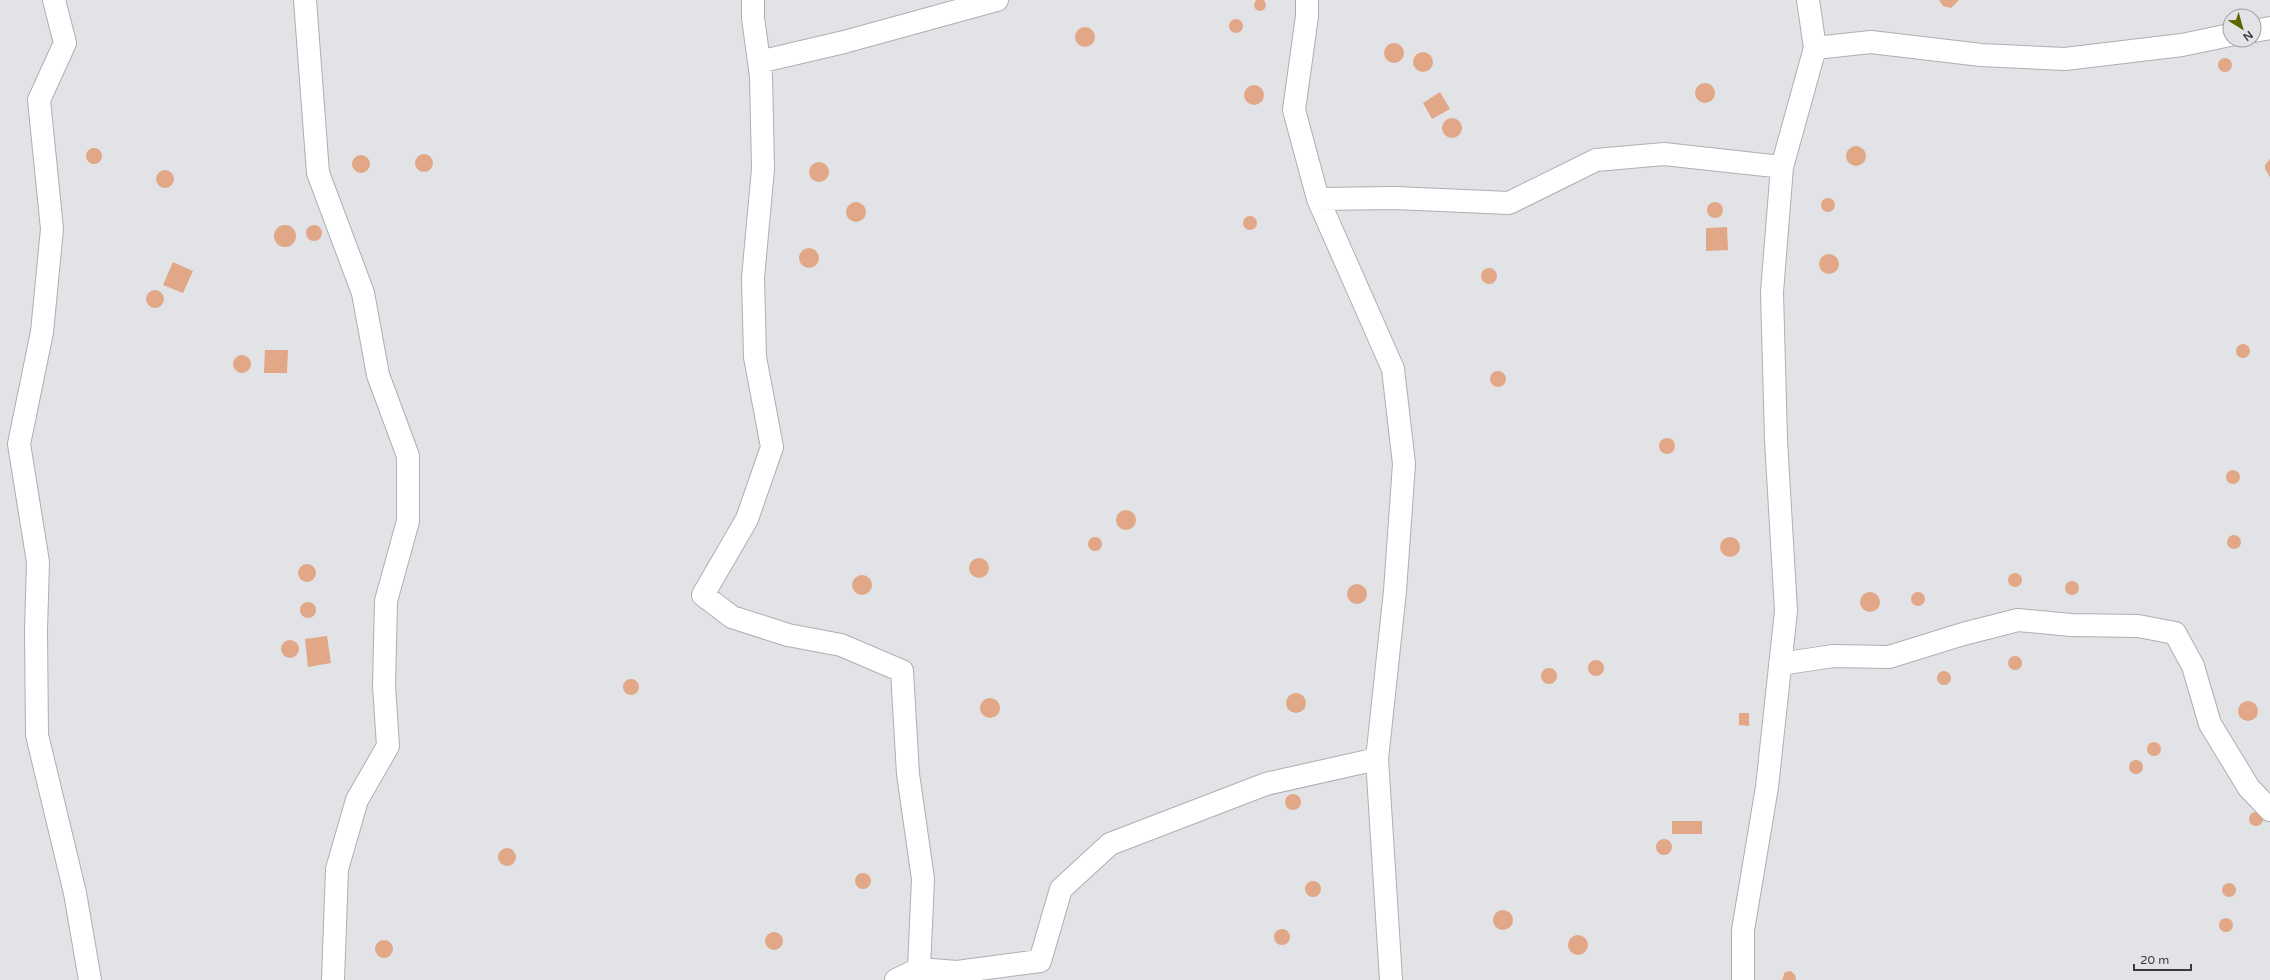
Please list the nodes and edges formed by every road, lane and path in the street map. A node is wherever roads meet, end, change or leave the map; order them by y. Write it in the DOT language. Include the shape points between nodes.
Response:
graph roads {
  1 [pos="54,0"];
  2 [pos="305,0"];
  3 [pos="753,0"];
  4 [pos="997,0"];
  5 [pos="1307,0"];
  6 [pos="1808,0"];
  7 [pos="2222,37"];
  8 [pos="1815,48"];
  9 [pos="759,62"];
  10 [pos="1782,167"];
  11 [pos="1318,199"];
  12 [pos="1780,664"];
  13 [pos="1377,759"];
  14 [pos="2270,810"];
  15 [pos="919,969"];
  16 [pos="90,980"];
  17 [pos="333,980"];
  18 [pos="896,980"];
  19 [pos="1391,980"];
  20 [pos="1743,980"];
  1 -- 16 [label="street" via="65,42 39,100 52,229 42,332 19,444 38,562 37,735 75,893"];
  2 -- 17 [label="street" via="318,173 364,293 378,375 408,456 408,521 386,601 384,686 388,746 357,800 337,869"];
  3 -- 9 [label="street"];
  4 -- 9 [label="street" via="844,42"];
  5 -- 11 [label="street" via="1294,110"];
  6 -- 8 [label="street"];
  7 -- 8 [label="street" via="2182,45 2065,59 1981,55 1871,42"];
  8 -- 10 [label="street"];
  9 -- 15 [label="street" via="763,169 753,278 755,357 772,447 747,519 703,595 732,617 788,635 841,646 902,671 908,774 923,879"];
  10 -- 11 [label="street" via="1664,154 1596,160 1510,203 1395,198"];
  10 -- 12 [label="street" via="1772,292 1776,440 1786,611"];
  11 -- 13 [label="street" via="1393,369 1404,464 1395,591"];
  12 -- 14 [label="street" via="1833,656 1889,657 2018,620 2071,625 2138,626 2175,633 2193,666 2210,724 2249,788"];
  12 -- 20 [label="street" via="1767,787 1743,930"];
  13 -- 15 [label="street" via="1266,784 1110,844 1061,890 1040,960 957,972"];
  13 -- 19 [label="street"];
  15 -- 18 [label="street"];
}
